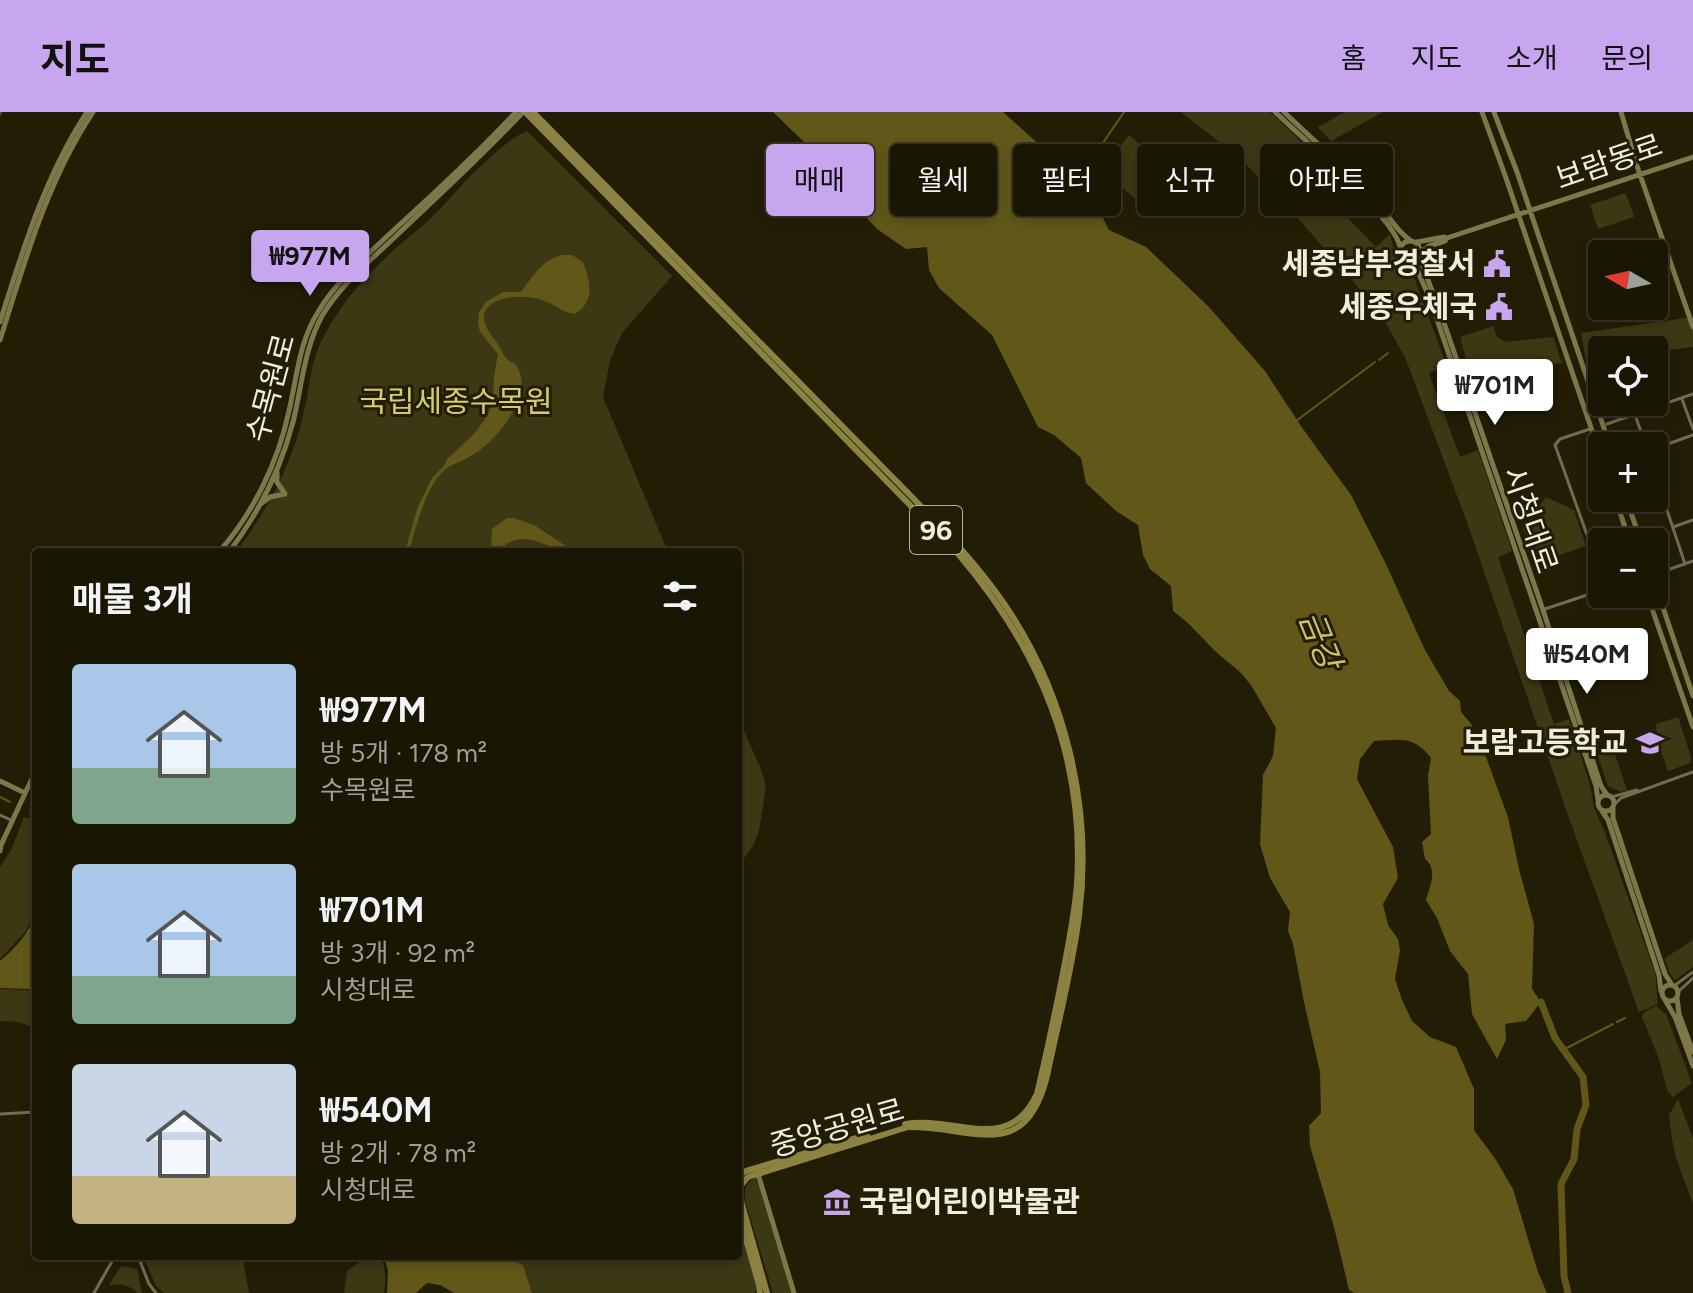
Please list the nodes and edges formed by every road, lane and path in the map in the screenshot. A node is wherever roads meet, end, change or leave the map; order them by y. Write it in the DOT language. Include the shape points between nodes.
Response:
graph roads {
  1 [pos="90,112"];
  2 [pos="514,112"];
  3 [pos="524,112"];
  4 [pos="533,112"];
  5 [pos="1275,112"];
  6 [pos="1284,112"];
  7 [pos="1482,112"];
  8 [pos="1494,112"];
  9 [pos="1621,112"];
  10 [pos="532,120"];
  11 [pos="510,122"];
  12 [pos="1693,157"];
  13 [pos="1642,174"];
  14 [pos="1529,212"];
  15 [pos="1518,215"];
  16 [pos="1447,238"];
  17 [pos="1413,241"];
  18 [pos="1400,247"];
  19 [pos="1669,254"];
  20 [pos="1419,255"];
  21 [pos="1408,261"];
  22 [pos="0,322"];
  23 [pos="1693,327"];
  24 [pos="0,340"];
  25 [pos="1693,394"];
  26 [pos="1682,398"];
  27 [pos="1668,403"];
  28 [pos="1629,416"];
  29 [pos="1599,417"];
  30 [pos="1607,424"];
  31 [pos="1591,429"];
  32 [pos="1693,429"];
  33 [pos="1592,432"];
  34 [pos="1605,432"];
  35 [pos="1606,432"];
  36 [pos="1693,435"];
  37 [pos="1668,444"];
  38 [pos="278,467"];
  39 [pos="257,508"];
  40 [pos="1668,512"];
  41 [pos="1693,520"];
  42 [pos="1673,527"];
  43 [pos="1588,538"];
  44 [pos="222,548"];
  45 [pos="232,548"];
  46 [pos="1693,561"];
  47 [pos="1685,564"];
  48 [pos="1668,569"];
  49 [pos="1588,595"];
  50 [pos="1652,608"];
  51 [pos="1663,608"];
  52 [pos="1540,611"];
  53 [pos="1693,696"];
  54 [pos="1693,727"];
  55 [pos="1693,772"];
  56 [pos="0,781"];
  57 [pos="32,784"];
  58 [pos="1645,789"];
  59 [pos="25,793"];
  60 [pos="1609,796"];
  61 [pos="1598,800"];
  62 [pos="1613,807"];
  63 [pos="1602,811"];
  64 [pos="0,815"];
  65 [pos="12,821"];
  66 [pos="0,847"];
  67 [pos="1693,972"];
  68 [pos="1693,978"];
  69 [pos="1675,990"];
  70 [pos="1661,991"];
  71 [pos="1665,1000"];
  72 [pos="1693,1052"];
  73 [pos="1693,1066"];
  74 [pos="1044,1076"];
  75 [pos="32,1112"];
  76 [pos="0,1114"];
  77 [pos="1010,1128"];
  78 [pos="742,1174"];
  79 [pos="758,1174"];
  80 [pos="742,1184"];
  81 [pos="742,1204"];
  82 [pos="742,1226"];
  83 [pos="113,1260"];
  84 [pos="140,1260"];
  85 [pos="94,1293"];
  86 [pos="156,1293"];
  87 [pos="760,1293"];
  88 [pos="767,1293"];
  89 [pos="794,1293"];
  1 -- 22 [label="street" via="38,208"];
  1 -- 24 [label="street" via="50,193"];
  2 -- 11 [label="street, 수목원로"];
  3 -- 10 [label="main road, 96"];
  3 -- 11 [label="street, 수목원로"];
  4 -- 74 [label="main road, 96" via="938,525 986,579 1024,636 1063,725 1082,826 1079,915"];
  5 -- 18 [label="street" via="1373,206"];
  6 -- 17 [label="street"];
  7 -- 15 [label="street"];
  8 -- 14 [label="street"];
  9 -- 13 [label="street"];
  10 -- 11 [label="street"];
  10 -- 74 [label="main road, 96" via="934,529 981,581 1020,638 1061,738 1077,838 1074,915"];
  11 -- 38 [label="street, 수목원로" via="329,305 304,363"];
  11 -- 44 [label="street, 수목원로" via="344,277 317,313 302,347 273,463 245,518"];
  12 -- 13 [label="street, 보람동로"];
  13 -- 14 [label="street, 보람동로"];
  13 -- 19 [label="street"];
  14 -- 15 [label="street, 보람동로"];
  14 -- 29 [label="street"];
  15 -- 16 [label="street, 보람동로"];
  15 -- 31 [label="street"];
  16 -- 17 [label="street"];
  16 -- 20 [label="street"];
  17 -- 18 [label="street"];
  17 -- 20 [label="street" via="1420,247"];
  18 -- 21 [label="street"];
  19 -- 23 [label="street"];
  20 -- 21 [label="street"];
  20 -- 52 [label="street, 시청대로"];
  21 -- 52 [label="street, 시청대로" via="1415,265 1430,299"];
  25 -- 26 [label="street"];
  26 -- 27 [label="street"];
  26 -- 32 [label="street"];
  28 -- 30 [label="street"];
  29 -- 30 [label="street"];
  29 -- 34 [label="street"];
  30 -- 35 [label="street"];
  31 -- 33 [label="street"];
  31 -- 43 [label="street" via="1555,445"];
  36 -- 37 [label="street"];
  38 -- 39 [label="street, 수목원로"];
  38 -- 39 [label="street" via="277,482 285,494 270,497"];
  39 -- 45 [label="street, 수목원로"];
  40 -- 42 [label="street"];
  41 -- 42 [label="street"];
  42 -- 47 [label="street"];
  46 -- 47 [label="street"];
  47 -- 48 [label="street"];
  49 -- 52 [label="street"];
  50 -- 54 [label="street"];
  51 -- 53 [label="street"];
  52 -- 60 [label="street, 시청대로" via="1601,786"];
  52 -- 61 [label="street, 시청대로"];
  55 -- 58 [label="street"];
  56 -- 59 [label="street"];
  57 -- 59 [label="street"];
  58 -- 60 [label="street"];
  58 -- 62 [label="street"];
  59 -- 65 [label="street"];
  60 -- 61 [label="street"];
  60 -- 62 [label="street"];
  61 -- 63 [label="street"];
  62 -- 63 [label="street"];
  62 -- 69 [label="street" via="1655,946"];
  63 -- 70 [label="street"];
  64 -- 65 [label="street"];
  65 -- 66 [label="street"];
  67 -- 69 [label="street"];
  68 -- 69 [label="street"];
  69 -- 70 [label="street"];
  69 -- 71 [label="street" via="1670,1002"];
  69 -- 72 [label="street"];
  70 -- 71 [label="street"];
  71 -- 73 [label="street"];
  74 -- 77 [label="main road, 96" via="1040,1095"];
  75 -- 76 [label="street"];
  77 -- 78 [label="main road, 중앙공원로" via="908,1123"];
  77 -- 79 [label="main road, 중앙공원로" via="983,1136 908,1127"];
  79 -- 80 [label="main road, 중앙공원로"];
  79 -- 89 [label="street"];
  81 -- 88 [label="main road, 중앙공원로"];
  82 -- 87 [label="main road"];
  83 -- 85 [label="street"];
  84 -- 86 [label="street"];
}
